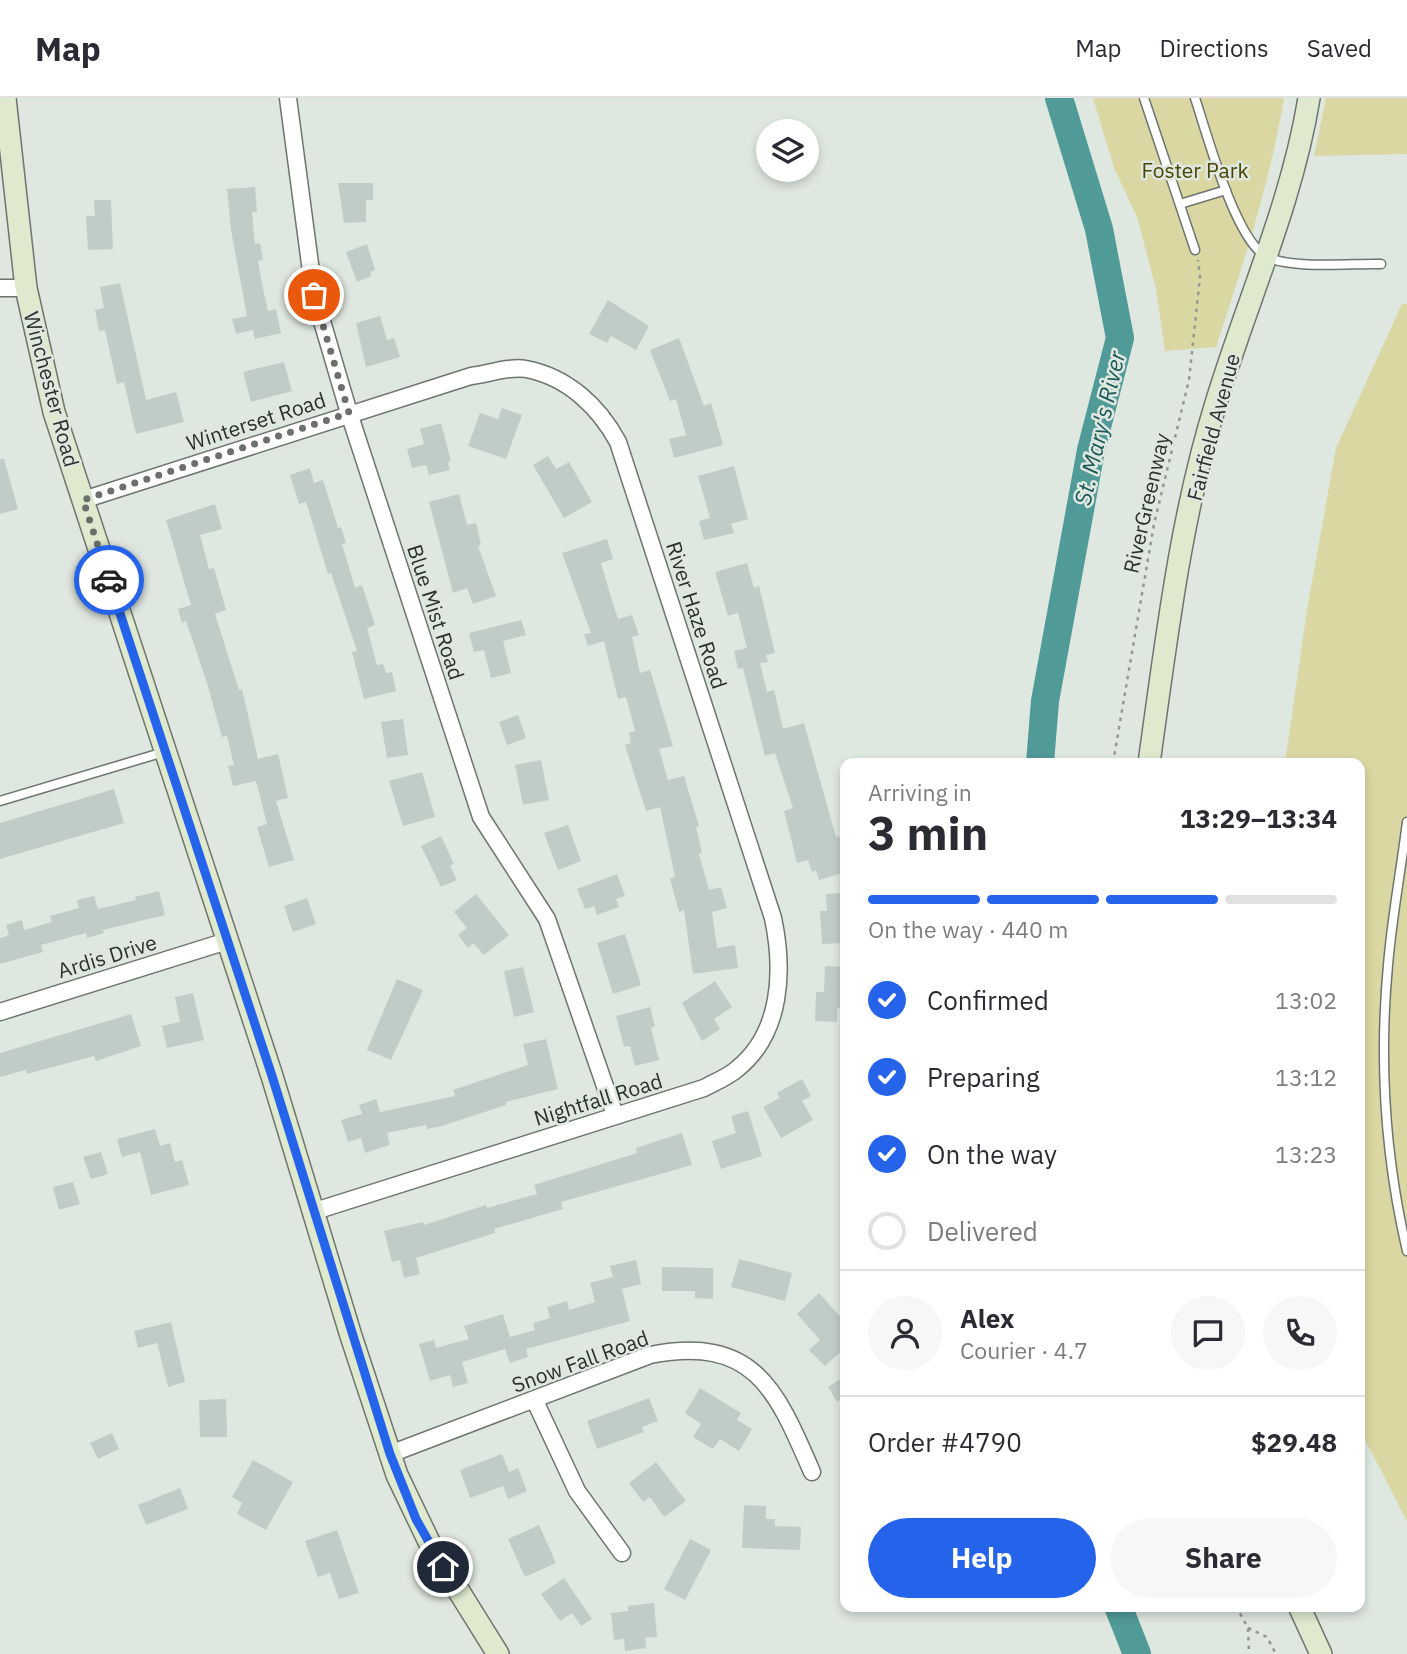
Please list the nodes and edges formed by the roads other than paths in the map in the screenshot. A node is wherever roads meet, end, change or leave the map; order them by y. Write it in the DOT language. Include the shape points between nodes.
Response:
graph roads {
  1 [pos="5,98"];
  2 [pos="288,98"];
  3 [pos="1144,98"];
  4 [pos="1195,98"];
  5 [pos="1309,98"];
  6 [pos="1226,191"];
  7 [pos="1180,204"];
  8 [pos="1195,250"];
  9 [pos="1264,256"];
  10 [pos="1381,264"];
  11 [pos="0,288"];
  12 [pos="26,288"];
  13 [pos="525,369"];
  14 [pos="349,413"];
  15 [pos="83,500"];
  16 [pos="164,752"];
  17 [pos="1150,758"];
  18 [pos="0,801"];
  19 [pos="1407,822"];
  20 [pos="773,918"];
  21 [pos="227,941"];
  22 [pos="0,1012"];
  23 [pos="615,1115"];
  24 [pos="312,1212"];
  25 [pos="1407,1251"];
  26 [pos="535,1401"];
  27 [pos="390,1454"];
  28 [pos="812,1472"];
  29 [pos="622,1553"];
  30 [pos="1302,1612"];
  31 [pos="499,1654"];
  32 [pos="1321,1654"];
  1 -- 12 [label="street, Winchester Road"];
  2 -- 14 [label="street, Blue Mist Road" via="314,295"];
  3 -- 7 [label="lane"];
  4 -- 6 [label="lane"];
  5 -- 9 [label="street, Fairfield Avenue" via="1300,151"];
  6 -- 7 [label="lane"];
  6 -- 9 [label="lane" via="1251,243"];
  7 -- 8 [label="lane"];
  9 -- 10 [label="lane" via="1286,262"];
  9 -- 17 [label="street, Fairfield Avenue" via="1215,405 1185,531"];
  11 -- 12 [label="street"];
  12 -- 15 [label="street, Winchester Road" via="54,412"];
  13 -- 14 [label="street, Winterset Road" via="471,376"];
  13 -- 20 [label="street, River Haze Road" via="567,384 604,417 618,442"];
  14 -- 15 [label="street, Winterset Road"];
  14 -- 23 [label="street, Blue Mist Road" via="481,817 547,919"];
  15 -- 16 [label="street, Winchester Road"];
  16 -- 18 [label="lane"];
  16 -- 21 [label="street, Winchester Road"];
  19 -- 25 [label="lane" via="1388,960 1384,1049 1391,1162"];
  20 -- 23 [label="street, Nightfall Road" via="780,972 773,1015 759,1047 736,1070 704,1088"];
  21 -- 22 [label="street, Ardis Drive"];
  21 -- 24 [label="street, Winchester Road"];
  23 -- 24 [label="street, Nightfall Road"];
  24 -- 27 [label="street, Winchester Road"];
  26 -- 27 [label="street, Snow Fall Road"];
  26 -- 28 [label="street, Snow Fall Road" via="650,1355 681,1349 727,1356 749,1367 771,1389"];
  26 -- 29 [label="street" via="577,1491"];
  27 -- 31 [label="street, Winchester Road" via="432,1548"];
  30 -- 32 [label="street"];
}
